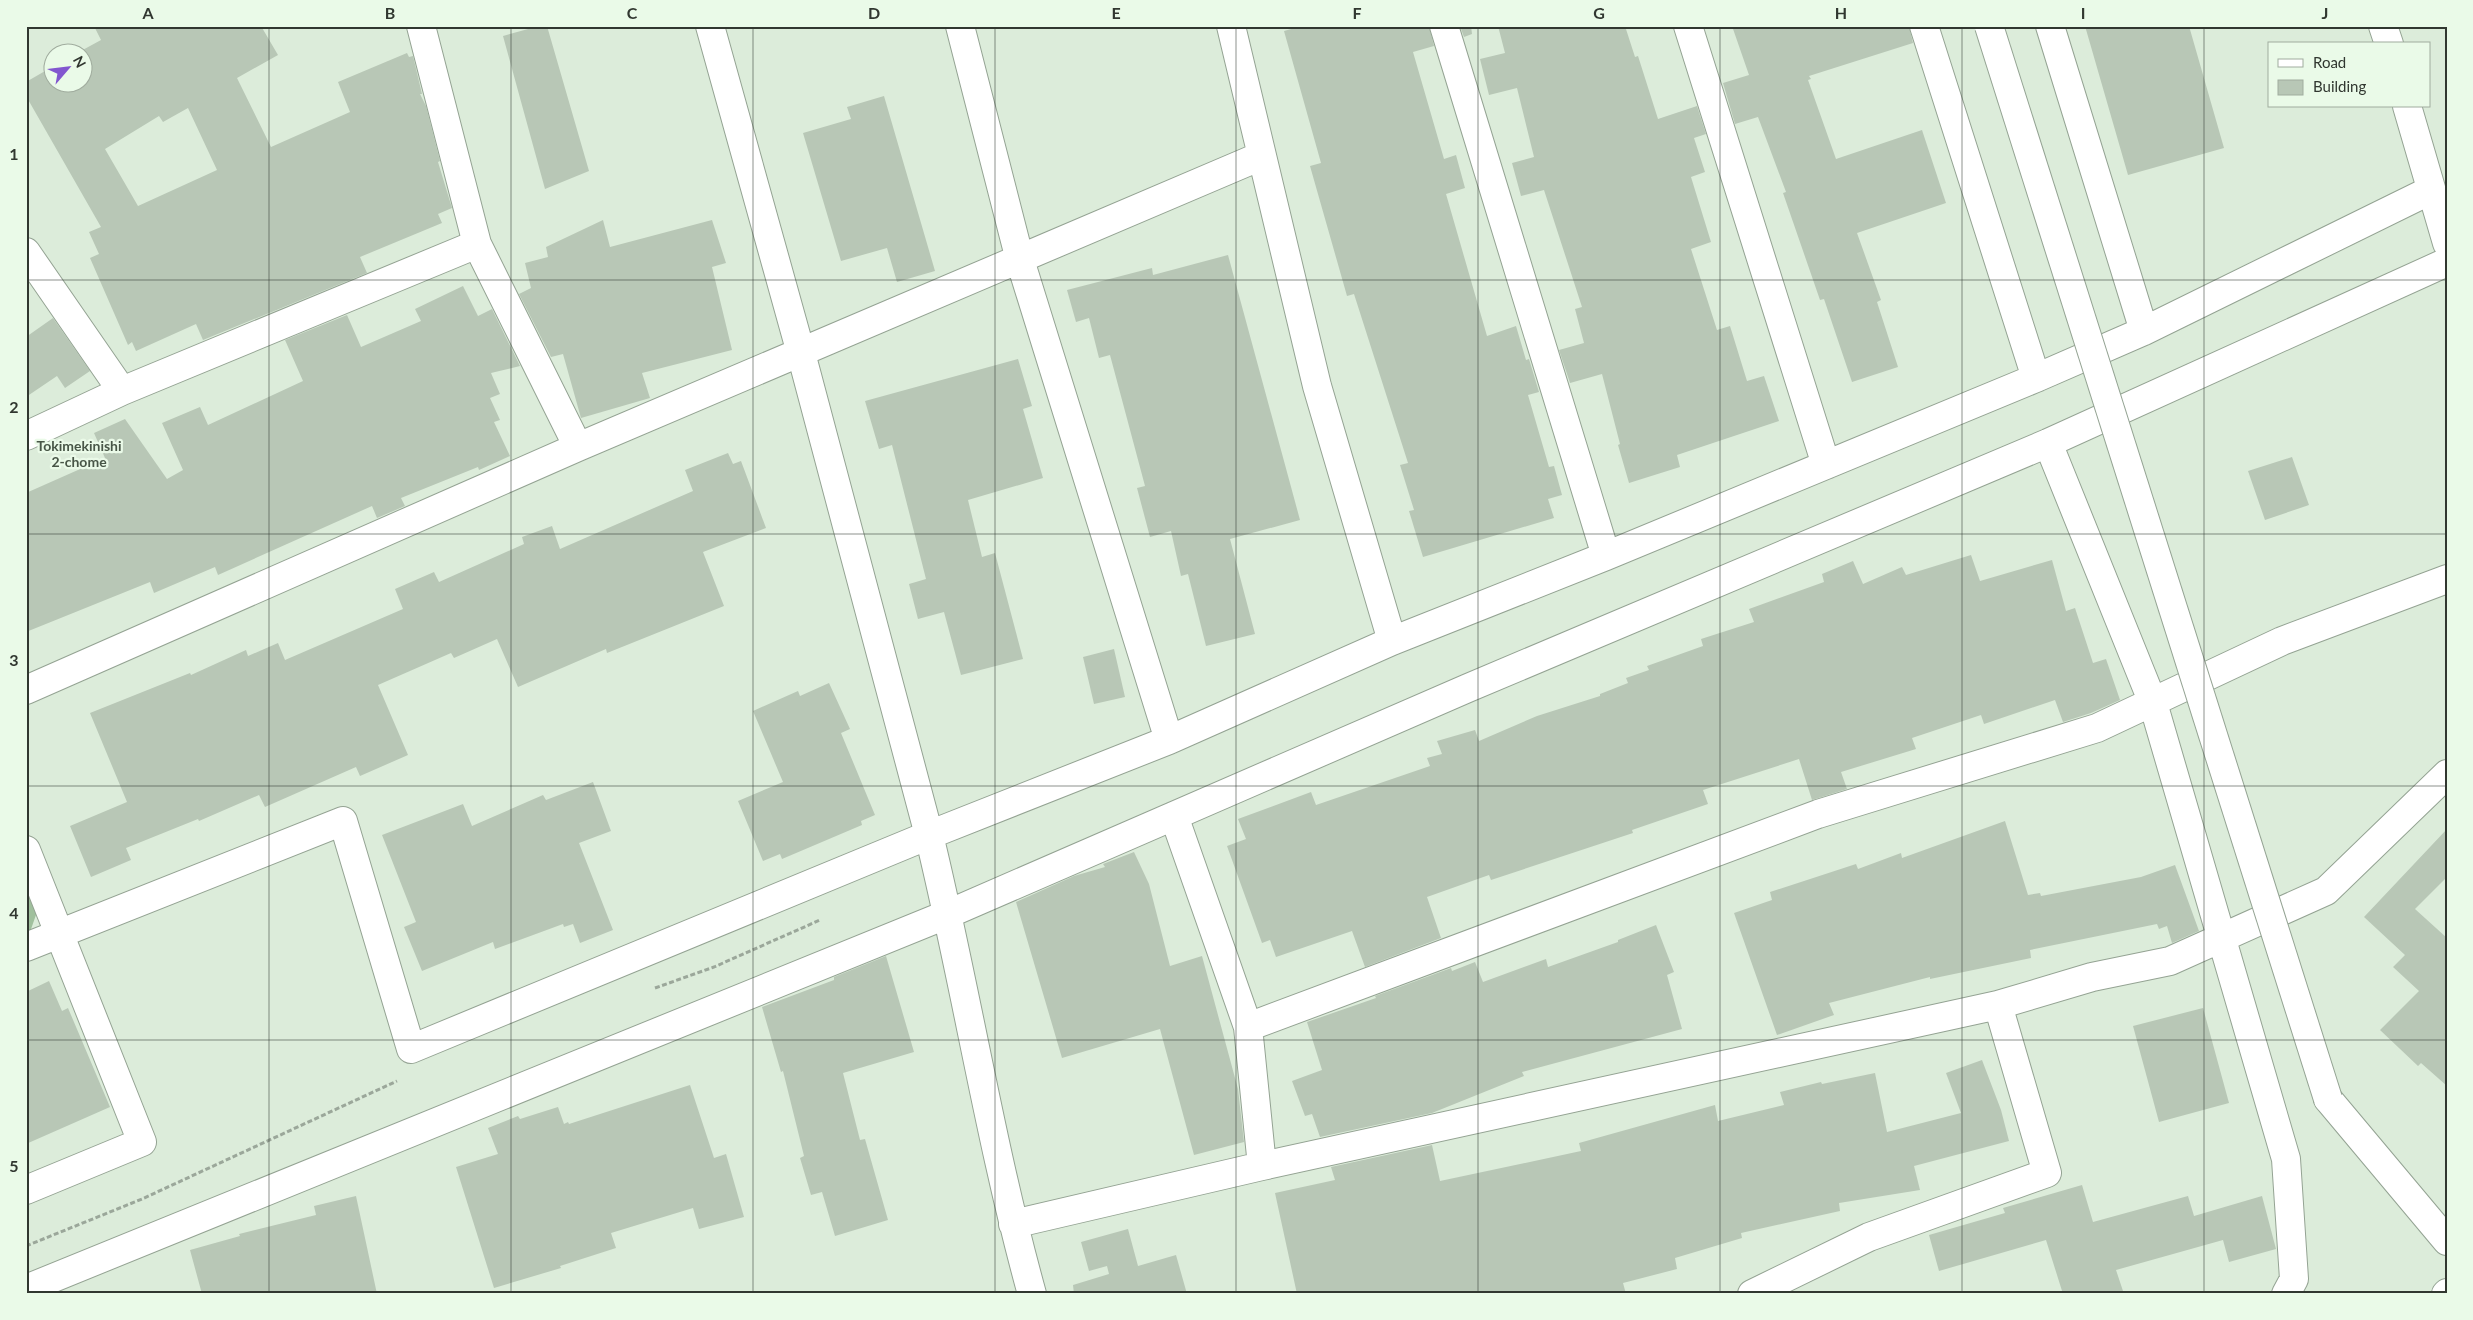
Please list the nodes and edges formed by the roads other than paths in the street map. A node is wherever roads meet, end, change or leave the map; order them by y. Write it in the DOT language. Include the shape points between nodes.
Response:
graph roads {
  1 [pos="421,26"];
  2 [pos="710,26"];
  3 [pos="960,26"];
  4 [pos="1231,26"];
  5 [pos="1444,26"];
  6 [pos="1688,26"];
  7 [pos="1924,26"];
  8 [pos="1989,26"];
  9 [pos="2050,26"];
  10 [pos="2383,26"];
  11 [pos="2387,42"];
  12 [pos="2408,108"];
  13 [pos="1262,156"];
  14 [pos="2431,190"];
  15 [pos="2447,243"];
  16 [pos="477,244"];
  17 [pos="26,252"];
  18 [pos="1020,260"];
  19 [pos="2447,262"];
  20 [pos="2144,331"];
  21 [pos="801,354"];
  22 [pos="2036,378"];
  23 [pos="122,391"];
  24 [pos="26,436"];
  25 [pos="2048,443"];
  26 [pos="578,447"];
  27 [pos="1826,465"];
  28 [pos="1606,556"];
  29 [pos="2447,579"];
  30 [pos="1392,641"];
  31 [pos="26,690"];
  32 [pos="2153,703"];
  33 [pos="1170,740"];
  34 [pos="2447,774"];
  35 [pos="1174,816"];
  36 [pos="929,835"];
  37 [pos="26,850"];
  38 [pos="948,914"];
  39 [pos="59,933"];
  40 [pos="2221,938"];
  41 [pos="26,947"];
  42 [pos="1998,1005"];
  43 [pos="1248,1027"];
  44 [pos="1262,1166"];
  45 [pos="26,1190"];
  46 [pos="1013,1224"];
  47 [pos="2447,1241"];
  48 [pos="26,1289"];
  49 [pos="1032,1294"];
  50 [pos="1752,1294"];
  51 [pos="2286,1294"];
  1 -- 16 [label="street"];
  2 -- 21 [label="street"];
  3 -- 18 [label="street"];
  4 -- 13 [label="street"];
  5 -- 28 [label="street"];
  6 -- 27 [label="street"];
  7 -- 22 [label="street"];
  8 -- 47 [label="street, bridge" via="2328,1099"];
  9 -- 20 [label="street"];
  10 -- 11 [label="street"];
  12 -- 14 [label="street"];
  13 -- 18 [label="street"];
  13 -- 30 [label="street" via="1317,386"];
  14 -- 15 [label="street"];
  14 -- 20 [label="street"];
  16 -- 23 [label="street"];
  16 -- 26 [label="street"];
  17 -- 23 [label="street"];
  18 -- 21 [label="street"];
  18 -- 33 [label="street"];
  19 -- 25 [label="street"];
  20 -- 22 [label="street"];
  21 -- 26 [label="street"];
  21 -- 36 [label="street"];
  22 -- 27 [label="street"];
  23 -- 24 [label="street"];
  25 -- 32 [label="street"];
  25 -- 35 [label="street"];
  26 -- 31 [label="street"];
  27 -- 28 [label="street"];
  28 -- 30 [label="street"];
  29 -- 32 [label="street" via="2282,641"];
  30 -- 33 [label="street"];
  32 -- 40 [label="street"];
  32 -- 43 [label="street" via="2098,728 1818,814"];
  33 -- 36 [label="street"];
  34 -- 40 [label="street" via="2326,891"];
  35 -- 38 [label="street"];
  35 -- 43 [label="street"];
  36 -- 38 [label="street"];
  36 -- 39 [label="street" via="411,1049 343,821"];
  37 -- 39 [label="street"];
  38 -- 46 [label="street"];
  38 -- 48 [label="street"];
  39 -- 41 [label="street"];
  39 -- 45 [label="street" via="142,1142"];
  40 -- 42 [label="street" via="2170,961 2092,977"];
  40 -- 51 [label="street" via="2286,1159 2294,1279"];
  42 -- 44 [label="street"];
  42 -- 50 [label="street" via="2047,1173 1869,1237"];
  43 -- 44 [label="street"];
  44 -- 46 [label="street"];
  46 -- 49 [label="street"];
}
